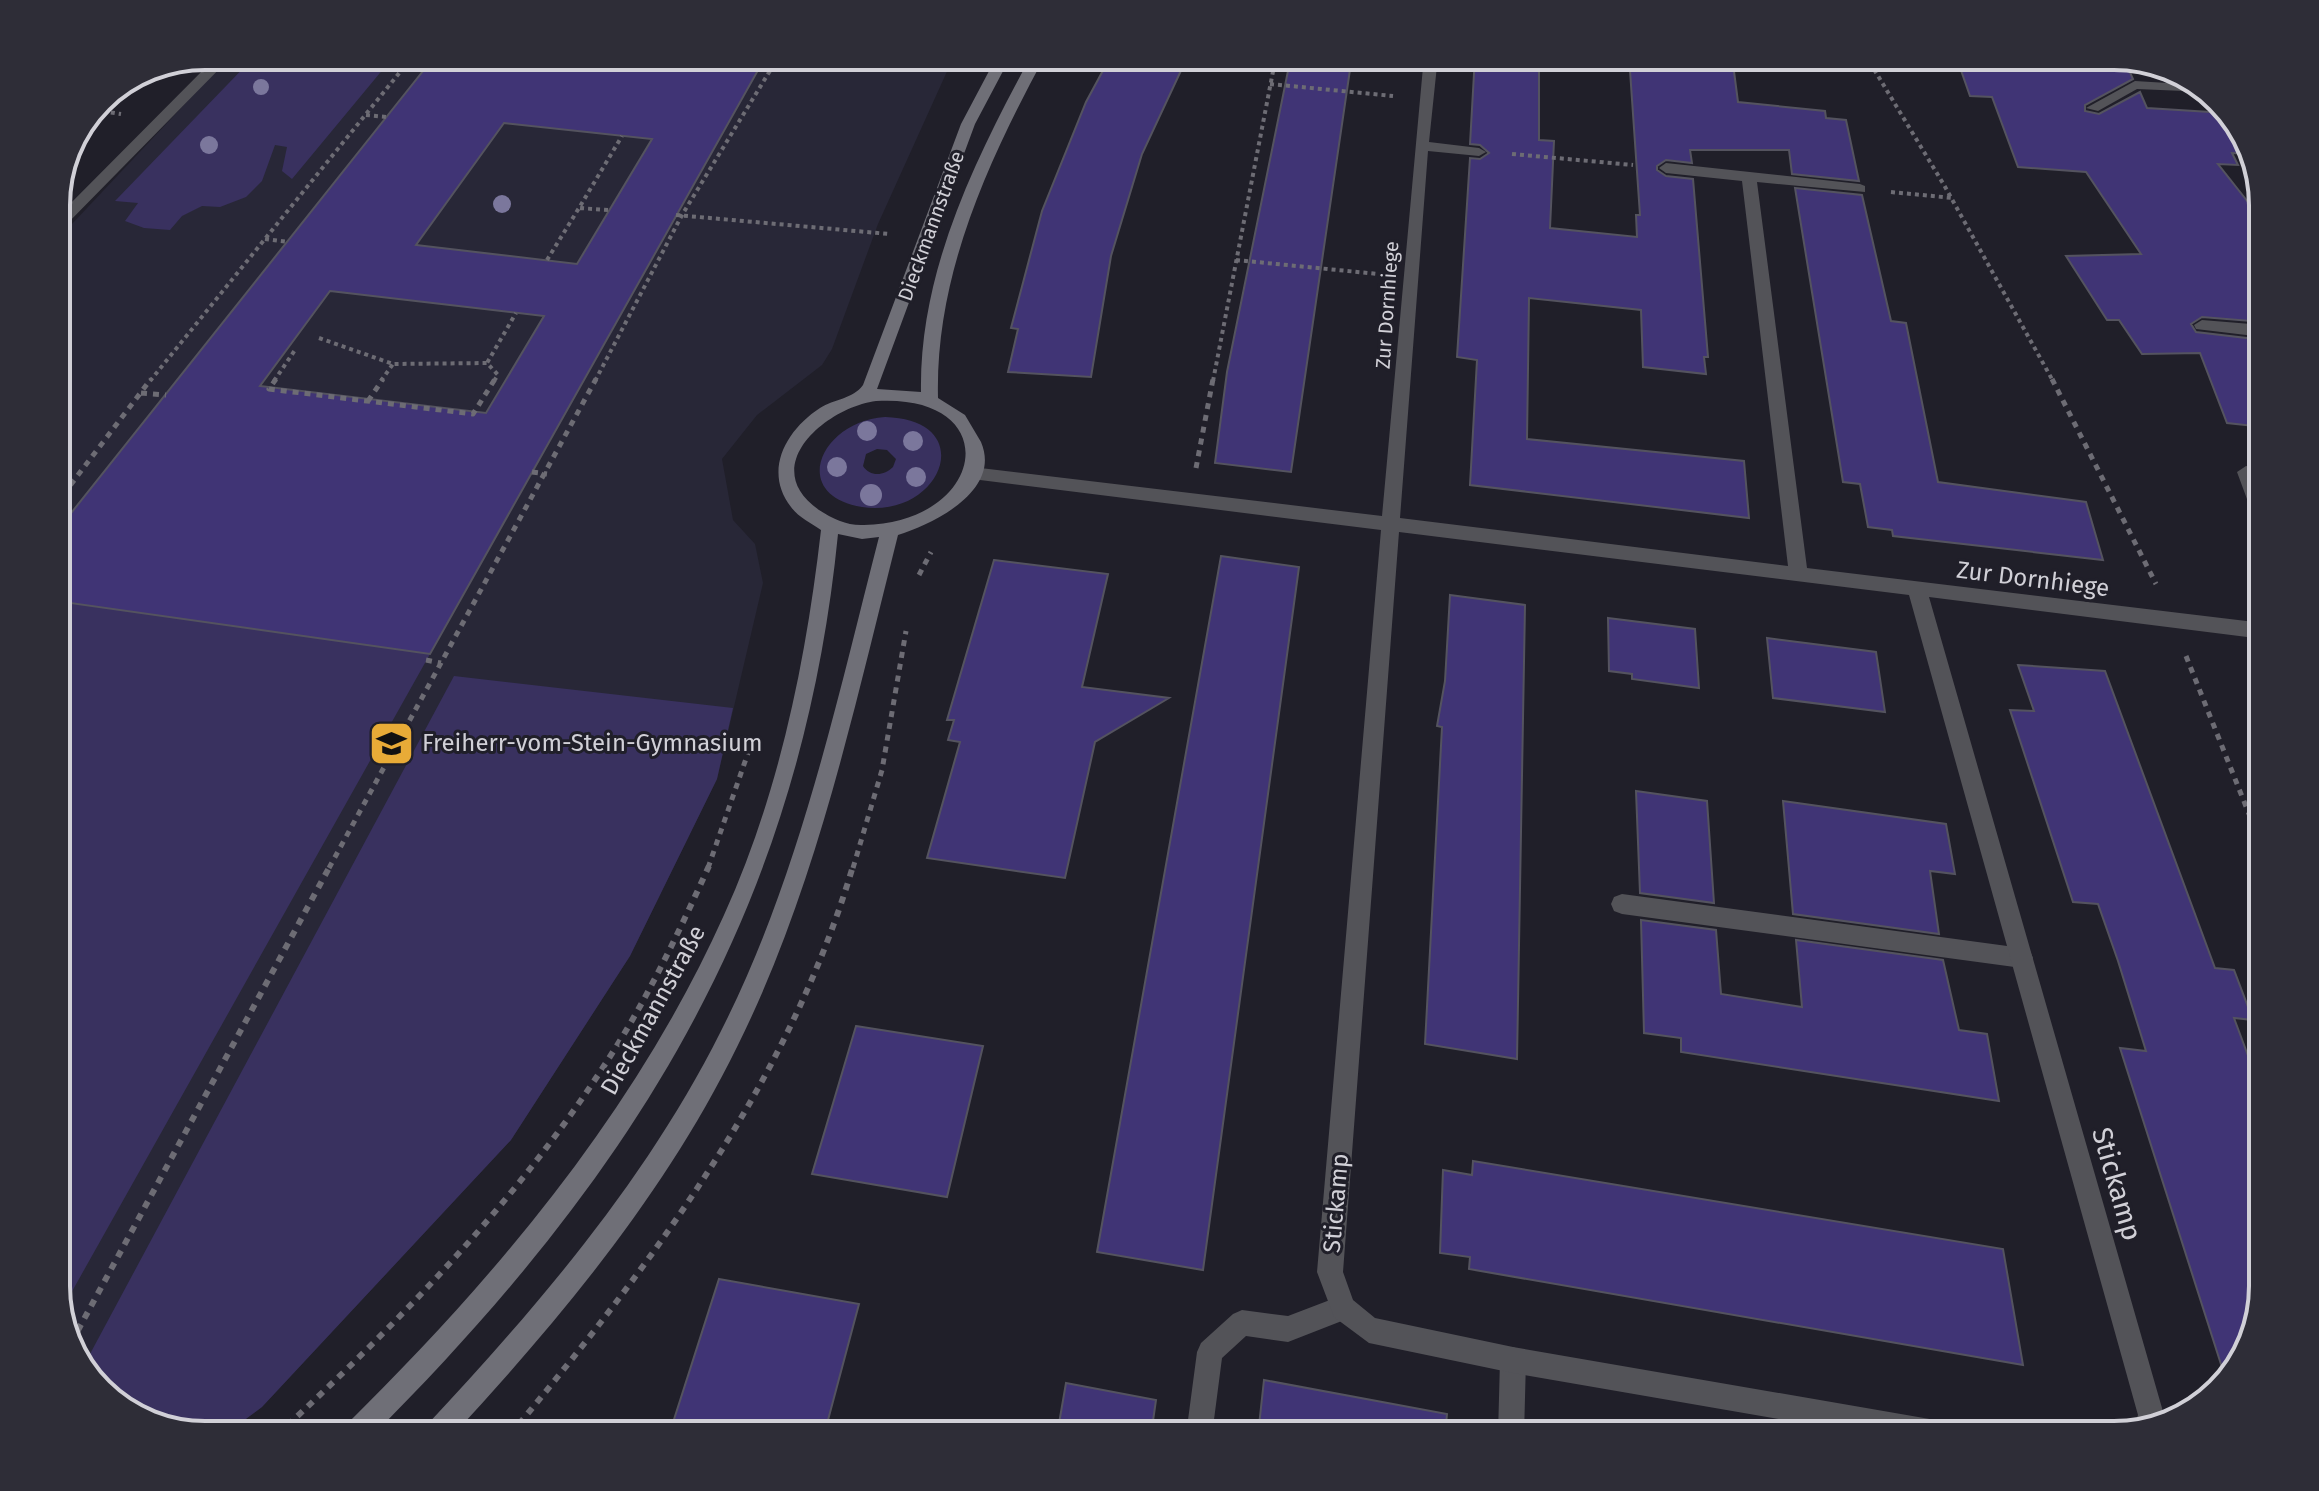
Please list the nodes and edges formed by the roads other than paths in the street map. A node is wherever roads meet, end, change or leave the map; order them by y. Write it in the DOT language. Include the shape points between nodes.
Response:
graph roads {
  1 [pos="211,70"];
  2 [pos="997,70"];
  3 [pos="1031,70"];
  4 [pos="1429,70"];
  5 [pos="2179,88"];
  6 [pos="2093,108"];
  7 [pos="1421,146"];
  8 [pos="1479,152"];
  9 [pos="1666,168"];
  10 [pos="1749,177"];
  11 [pos="1860,189"];
  12 [pos="70,213"];
  13 [pos="2202,325"];
  14 [pos="2249,330"];
  15 [pos="863,397"];
  16 [pos="930,401"];
  17 [pos="2246,472"];
  18 [pos="972,473"];
  19 [pos="2249,480"];
  20 [pos="1392,525"];
  21 [pos="830,526"];
  22 [pos="890,531"];
  23 [pos="1798,573"];
  24 [pos="1917,589"];
  25 [pos="2249,629"];
  26 [pos="1622,904"];
  27 [pos="2022,958"];
  28 [pos="1343,1308"];
  29 [pos="1513,1360"];
  30 [pos="2151,1415"];
  31 [pos="367,1421"];
  32 [pos="448,1421"];
  33 [pos="1201,1421"];
  34 [pos="1511,1421"];
  35 [pos="1811,1421"];
  1 -- 12 [label="street"];
  2 -- 15 [label="street, Dieckmannstraße" via="968,124 878,371"];
  3 -- 16 [label="street, Dieckmannstraße" via="960,227 929,343"];
  4 -- 7 [label="street, Zur Dornhiege"];
  5 -- 6 [label="street" via="2135,85"];
  7 -- 8 [label="street"];
  7 -- 20 [label="street, Zur Dornhiege"];
  9 -- 10 [label="street"];
  10 -- 11 [label="street"];
  10 -- 23 [label="street"];
  13 -- 14 [label="street"];
  15 -- 16 [label="street" via="898,394"];
  15 -- 21 [label="street" via="815,419 788,457 787,480 797,502"];
  16 -- 18 [label="street" via="955,415 971,436"];
  17 -- 19 [label="street"];
  18 -- 20 [label="street, Zur Dornhiege"];
  18 -- 22 [label="street" via="942,511"];
  20 -- 23 [label="street, Zur Dornhiege"];
  20 -- 28 [label="street, Stickamp" via="1330,1272"];
  21 -- 22 [label="street" via="859,533"];
  21 -- 31 [label="street, Dieckmannstraße" via="816,644 777,794 734,918 693,1000 630,1106 557,1209 465,1319"];
  22 -- 32 [label="street" via="795,873 730,1040 669,1143 588,1259"];
  23 -- 24 [label="street, Zur Dornhiege"];
  24 -- 25 [label="street, Zur Dornhiege"];
  24 -- 27 [label="street, Stickamp"];
  26 -- 27 [label="street"];
  27 -- 30 [label="street, Stickamp"];
  28 -- 29 [label="street" via="1369,1330"];
  28 -- 33 [label="street" via="1288,1329 1242,1323 1210,1352"];
  29 -- 34 [label="street"];
  29 -- 35 [label="street"];
}
